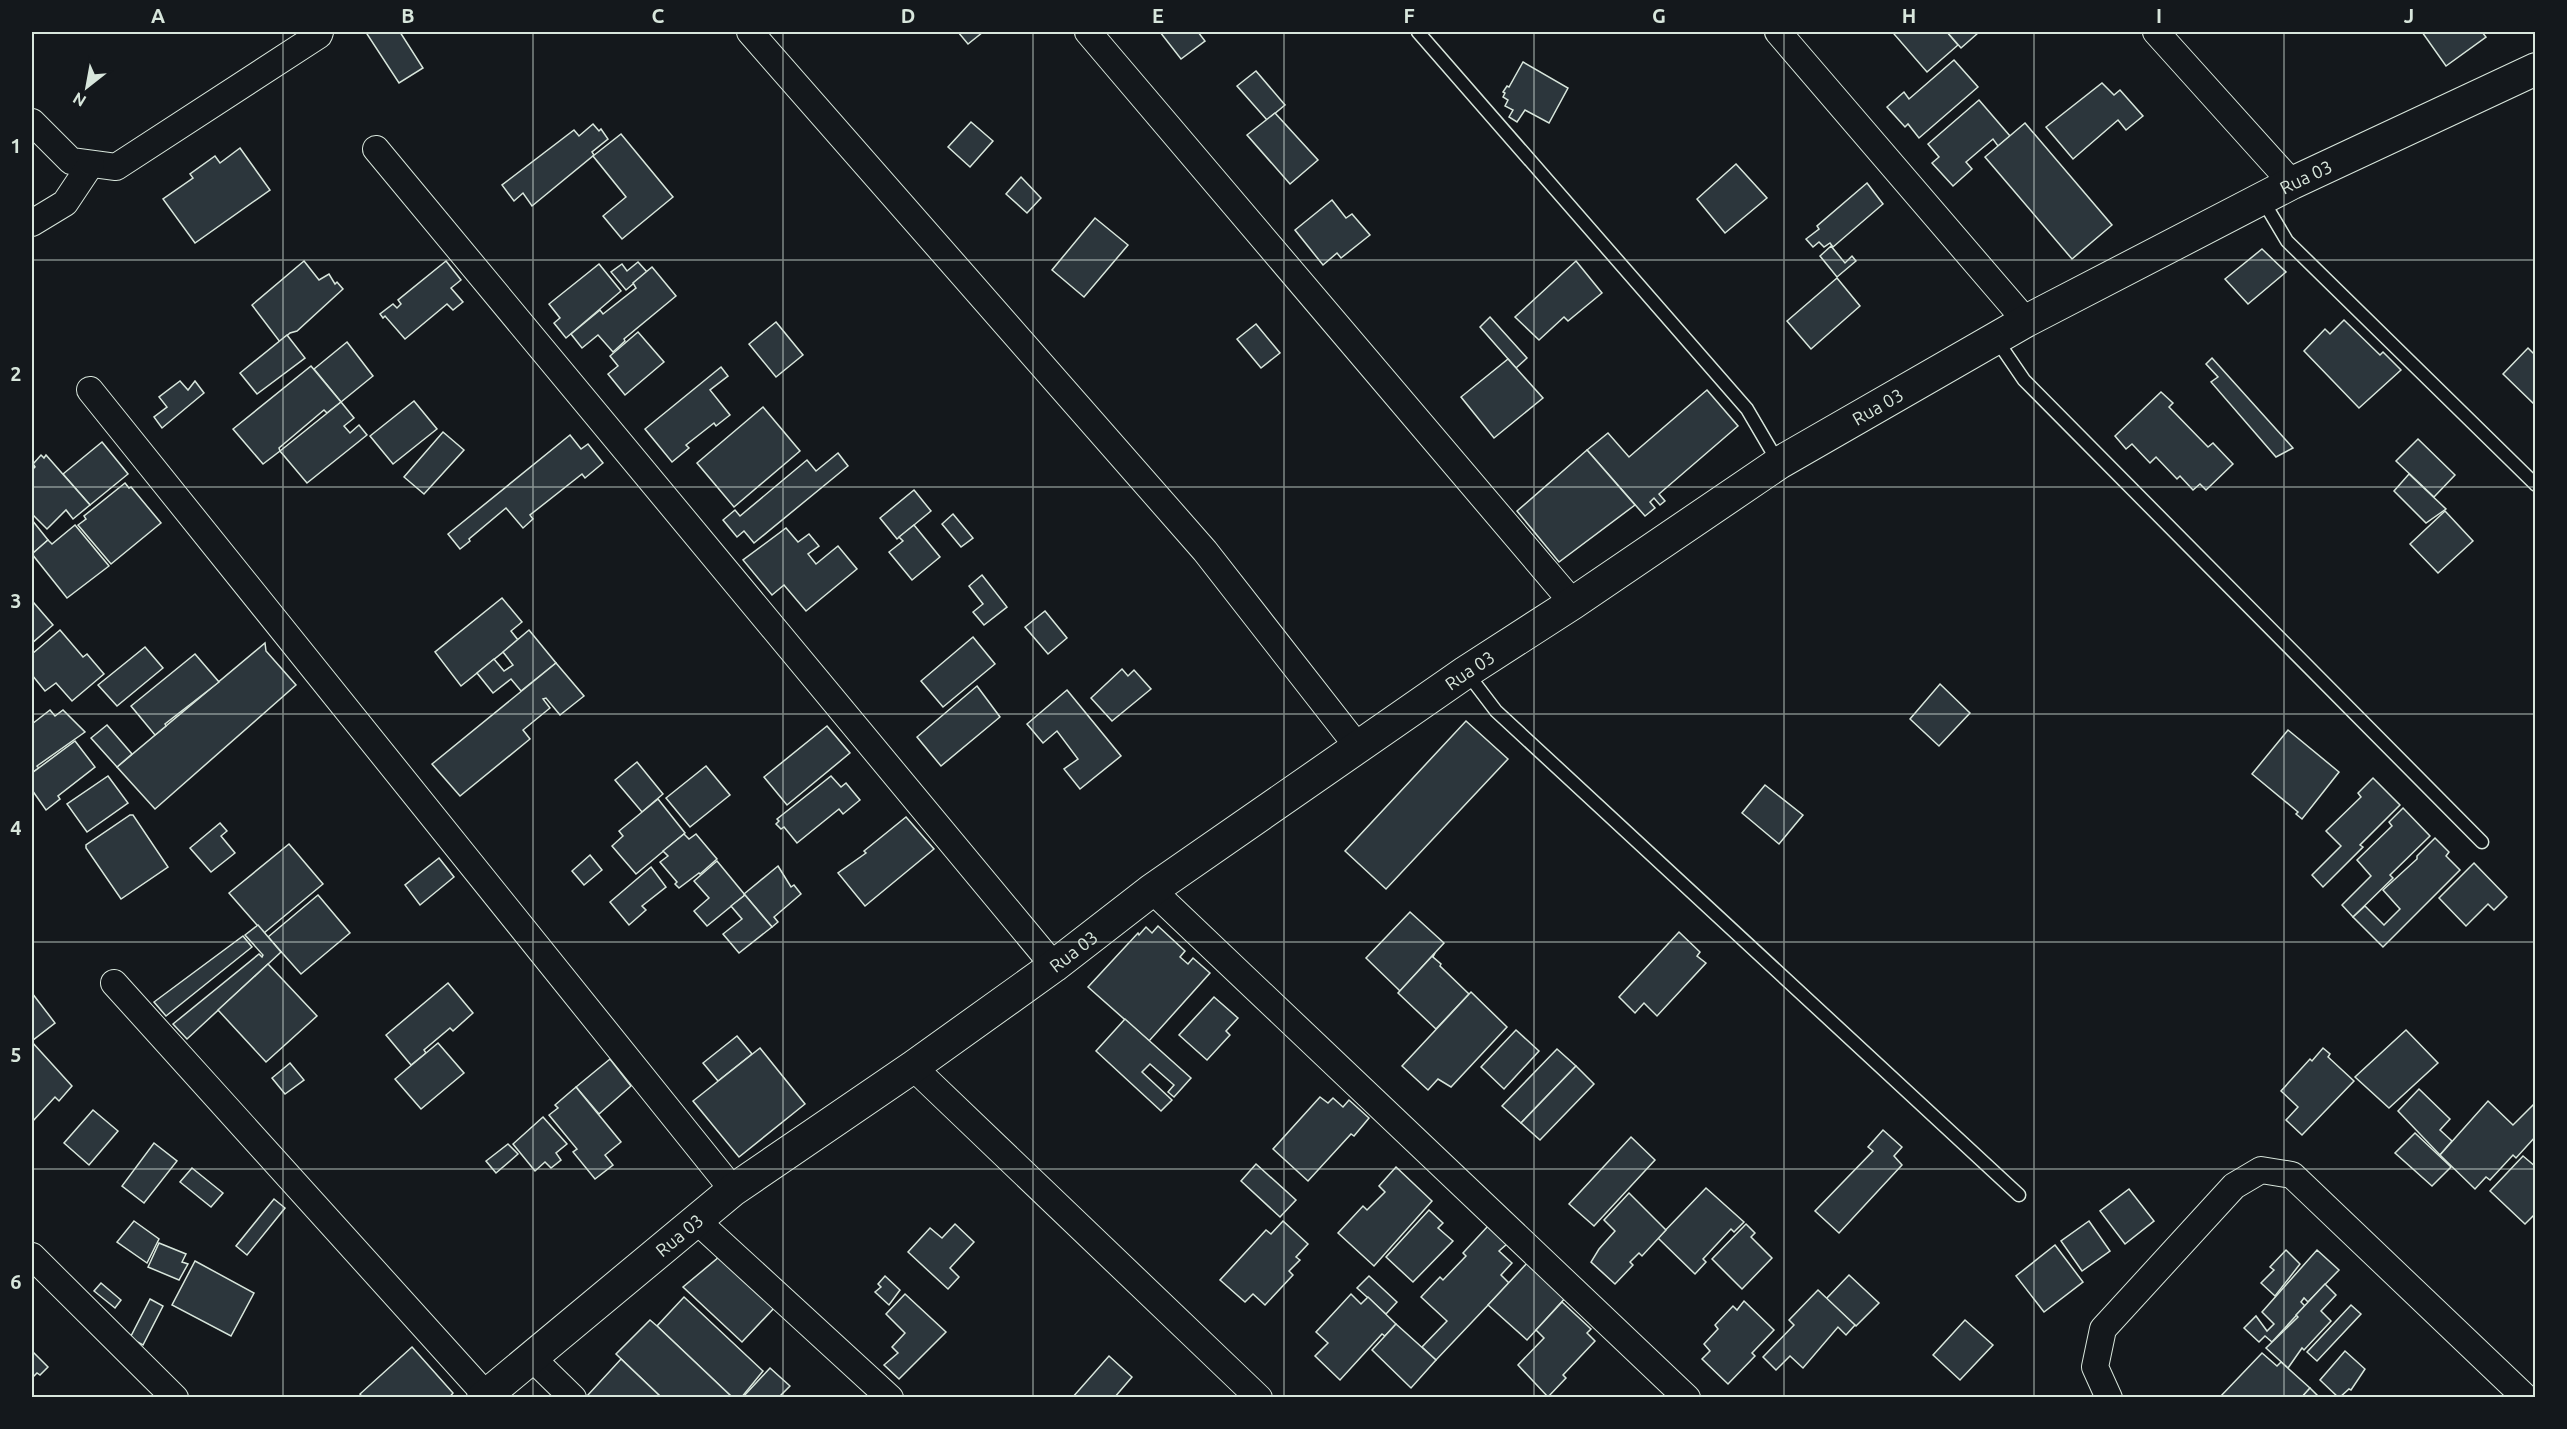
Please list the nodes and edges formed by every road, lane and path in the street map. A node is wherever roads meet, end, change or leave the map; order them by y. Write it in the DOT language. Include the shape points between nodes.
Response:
graph roads {
  1 [pos="320,32"];
  2 [pos="750,32"];
  3 [pos="1088,32"];
  4 [pos="1418,32"];
  5 [pos="1778,32"];
  6 [pos="2156,32"];
  7 [pos="2535,69"];
  8 [pos="32,122"];
  9 [pos="376,150"];
  10 [pos="91,164"];
  11 [pos="2292,183"];
  12 [pos="2262,199"];
  13 [pos="32,223"];
  14 [pos="2026,321"];
  15 [pos="1996,338"];
  16 [pos="90,390"];
  17 [pos="1779,463"];
  18 [pos="2535,485"];
  19 [pos="1573,603"];
  20 [pos="1466,672"];
  21 [pos="1358,747"];
  22 [pos="2482,842"];
  23 [pos="1152,890"];
  24 [pos="1054,966"];
  25 [pos="114,983"];
  26 [pos="913,1067"];
  27 [pos="733,1190"];
  28 [pos="2019,1195"];
  29 [pos="697,1221"];
  30 [pos="32,1256"];
  31 [pos="531,1357"];
  32 [pos="484,1396"];
  33 [pos="175,1398"];
  34 [pos="573,1398"];
  35 [pos="890,1398"];
  36 [pos="1259,1398"];
  37 [pos="1687,1398"];
  38 [pos="2109,1398"];
  39 [pos="2526,1398"];
  1 -- 10 [label="street" via="116,167"];
  2 -- 21 [label="street" via="1205,552"];
  3 -- 19 [label="street"];
  4 -- 17 [label="lane" via="1748,409"];
  5 -- 14 [label="street"];
  6 -- 11 [label="street"];
  7 -- 11 [label="street, Rua 03"];
  8 -- 10 [label="street" via="71,161"];
  9 -- 24 [label="street"];
  10 -- 13 [label="street" via="64,203"];
  11 -- 12 [label="street, Rua 03"];
  12 -- 14 [label="street, Rua 03"];
  12 -- 18 [label="lane" via="2287,241"];
  14 -- 15 [label="street, Rua 03"];
  15 -- 17 [label="street, Rua 03"];
  15 -- 22 [label="lane" via="2024,380"];
  16 -- 27 [label="street"];
  17 -- 19 [label="street, Rua 03"];
  19 -- 20 [label="street, Rua 03"];
  20 -- 21 [label="street, Rua 03"];
  20 -- 28 [label="lane" via="1496,711"];
  21 -- 23 [label="street, Rua 03"];
  23 -- 24 [label="street, Rua 03"];
  23 -- 37 [label="street"];
  24 -- 26 [label="street, Rua 03"];
  25 -- 32 [label="street"];
  26 -- 27 [label="street, Rua 03"];
  26 -- 36 [label="street"];
  27 -- 29 [label="street, Rua 03"];
  29 -- 31 [label="street, Rua 03"];
  29 -- 35 [label="street"];
  30 -- 33 [label="street"];
  31 -- 32 [label="street, Rua 03"];
  31 -- 34 [label="street"];
  38 -- 39 [label="street" via="2095,1367 2103,1329 2234,1186 2261,1170 2292,1175"];
}
